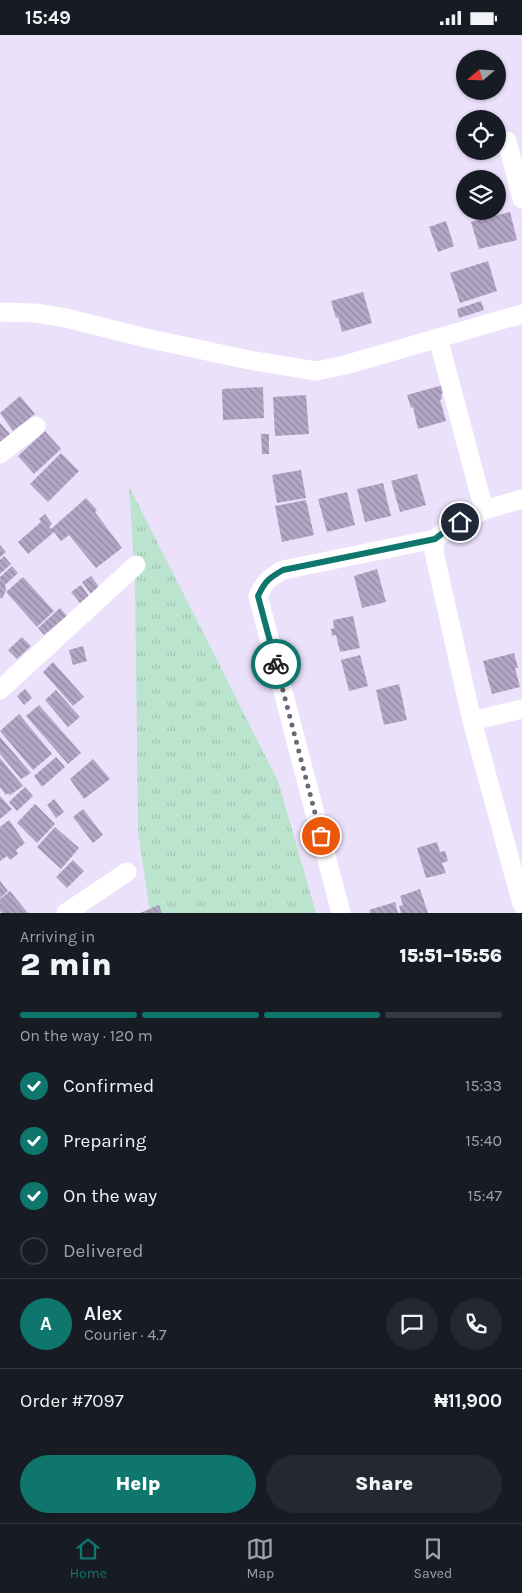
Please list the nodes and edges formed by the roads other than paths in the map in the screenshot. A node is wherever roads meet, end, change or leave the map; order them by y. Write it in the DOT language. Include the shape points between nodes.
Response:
graph roads {
  1 [pos="506,141"];
  2 [pos="522,199"];
  3 [pos="0,311"];
  4 [pos="522,314"];
  5 [pos="438,338"];
  6 [pos="36,426"];
  7 [pos="0,454"];
  8 [pos="522,499"];
  9 [pos="484,510"];
  10 [pos="435,539"];
  11 [pos="136,565"];
  12 [pos="0,690"];
  13 [pos="522,709"];
  14 [pos="472,721"];
  15 [pos="127,873"];
  16 [pos="522,904"];
  17 [pos="66,913"];
  18 [pos="341,913"];
  1 -- 2 [label="street"];
  3 -- 5 [label="street" via="66,318 164,342 316,371"];
  4 -- 5 [label="street"];
  5 -- 9 [label="street"];
  6 -- 7 [label="street"];
  8 -- 9 [label="street"];
  9 -- 10 [label="street"];
  10 -- 14 [label="street" via="434,552"];
  10 -- 18 [label="street" via="283,570 264,583 258,596"];
  11 -- 12 [label="street"];
  13 -- 14 [label="street"];
  14 -- 16 [label="street"];
  15 -- 17 [label="street"];
}
